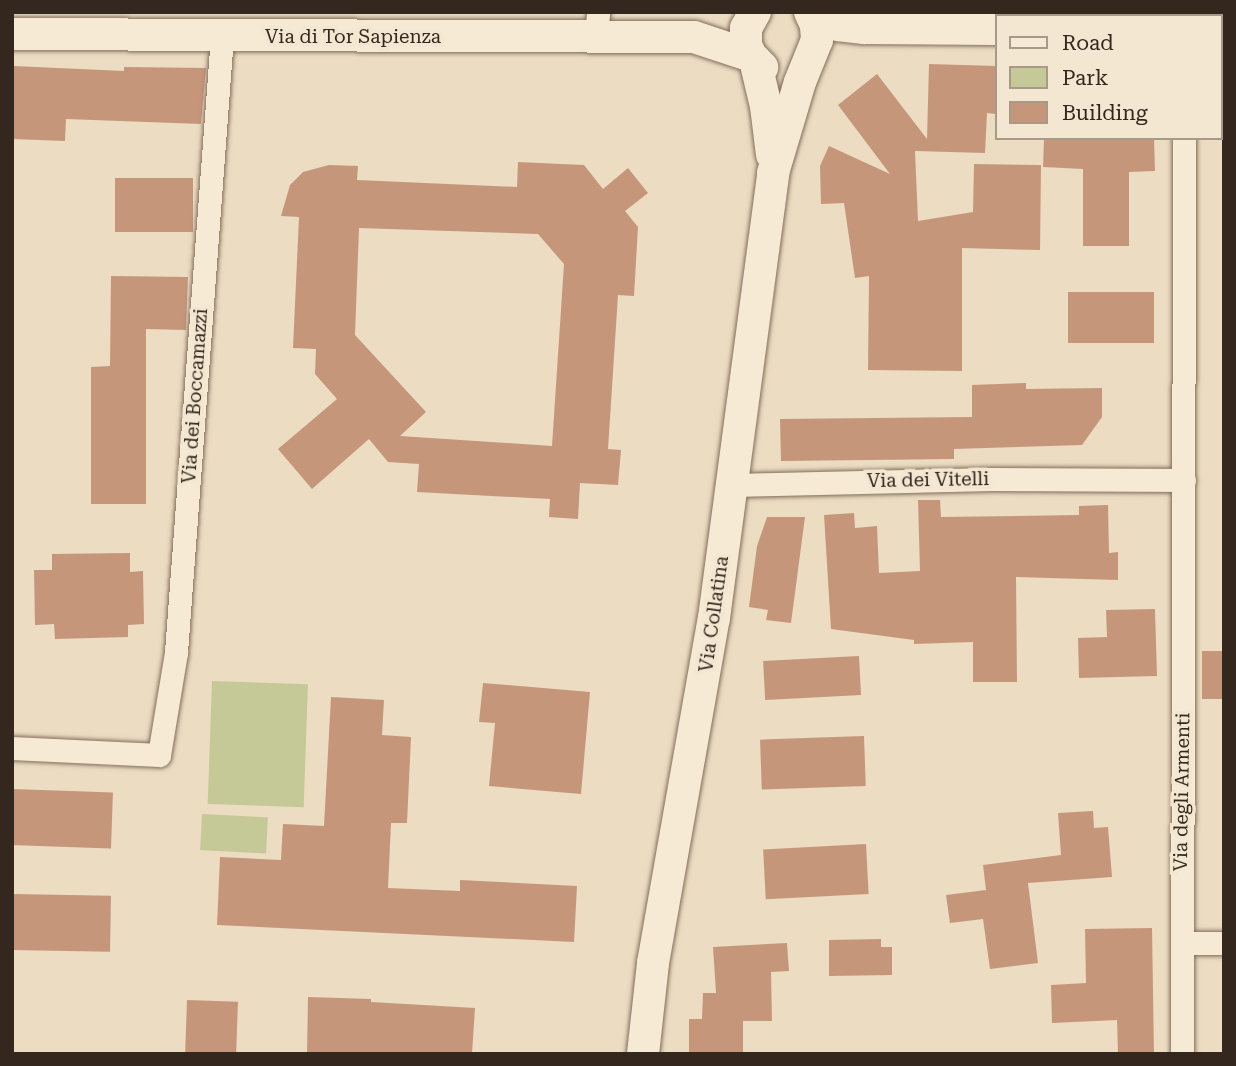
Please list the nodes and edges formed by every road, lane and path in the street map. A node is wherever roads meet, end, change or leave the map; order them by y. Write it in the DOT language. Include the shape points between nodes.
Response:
graph roads {
  1 [pos="754,13"];
  2 [pos="811,14"];
  3 [pos="597,25"];
  4 [pos="864,28"];
  5 [pos="995,29"];
  6 [pos="12,34"];
  7 [pos="222,36"];
  8 [pos="694,37"];
  9 [pos="811,57"];
  10 [pos="753,58"];
  11 [pos="1184,140"];
  12 [pos="773,173"];
  13 [pos="1184,480"];
  14 [pos="732,485"];
  15 [pos="12,748"];
  16 [pos="1182,943"];
  17 [pos="1224,943"];
  18 [pos="643,1054"];
  19 [pos="1182,1054"];
  1 -- 8 [label="street"];
  1 -- 10 [label="street" via="746,34"];
  2 -- 4 [label="street" via="838,25"];
  2 -- 9 [label="street" via="817,32"];
  3 -- 7 [label="street, Via di Tor Sapienza"];
  3 -- 8 [label="street, Via di Tor Sapienza"];
  4 -- 5 [label="street"];
  4 -- 9 [label="street" via="841,34"];
  6 -- 7 [label="street, Via di Tor Sapienza"];
  7 -- 15 [label="street, Via dei Boccamazzi" via="176,652 159,755"];
  8 -- 10 [label="street"];
  9 -- 10 [label="street" via="793,71 781,72 769,70"];
  9 -- 12 [label="street"];
  10 -- 12 [label="street" via="766,106"];
  11 -- 13 [label="street, Via degli Armenti"];
  12 -- 14 [label="street, Via Collatina"];
  13 -- 14 [label="street, Via dei Vitelli"];
  13 -- 16 [label="street, Via degli Armenti"];
  14 -- 18 [label="street, Via Collatina" via="704,683 653,963"];
  16 -- 17 [label="street"];
  16 -- 19 [label="street, Via degli Armenti"];
}
